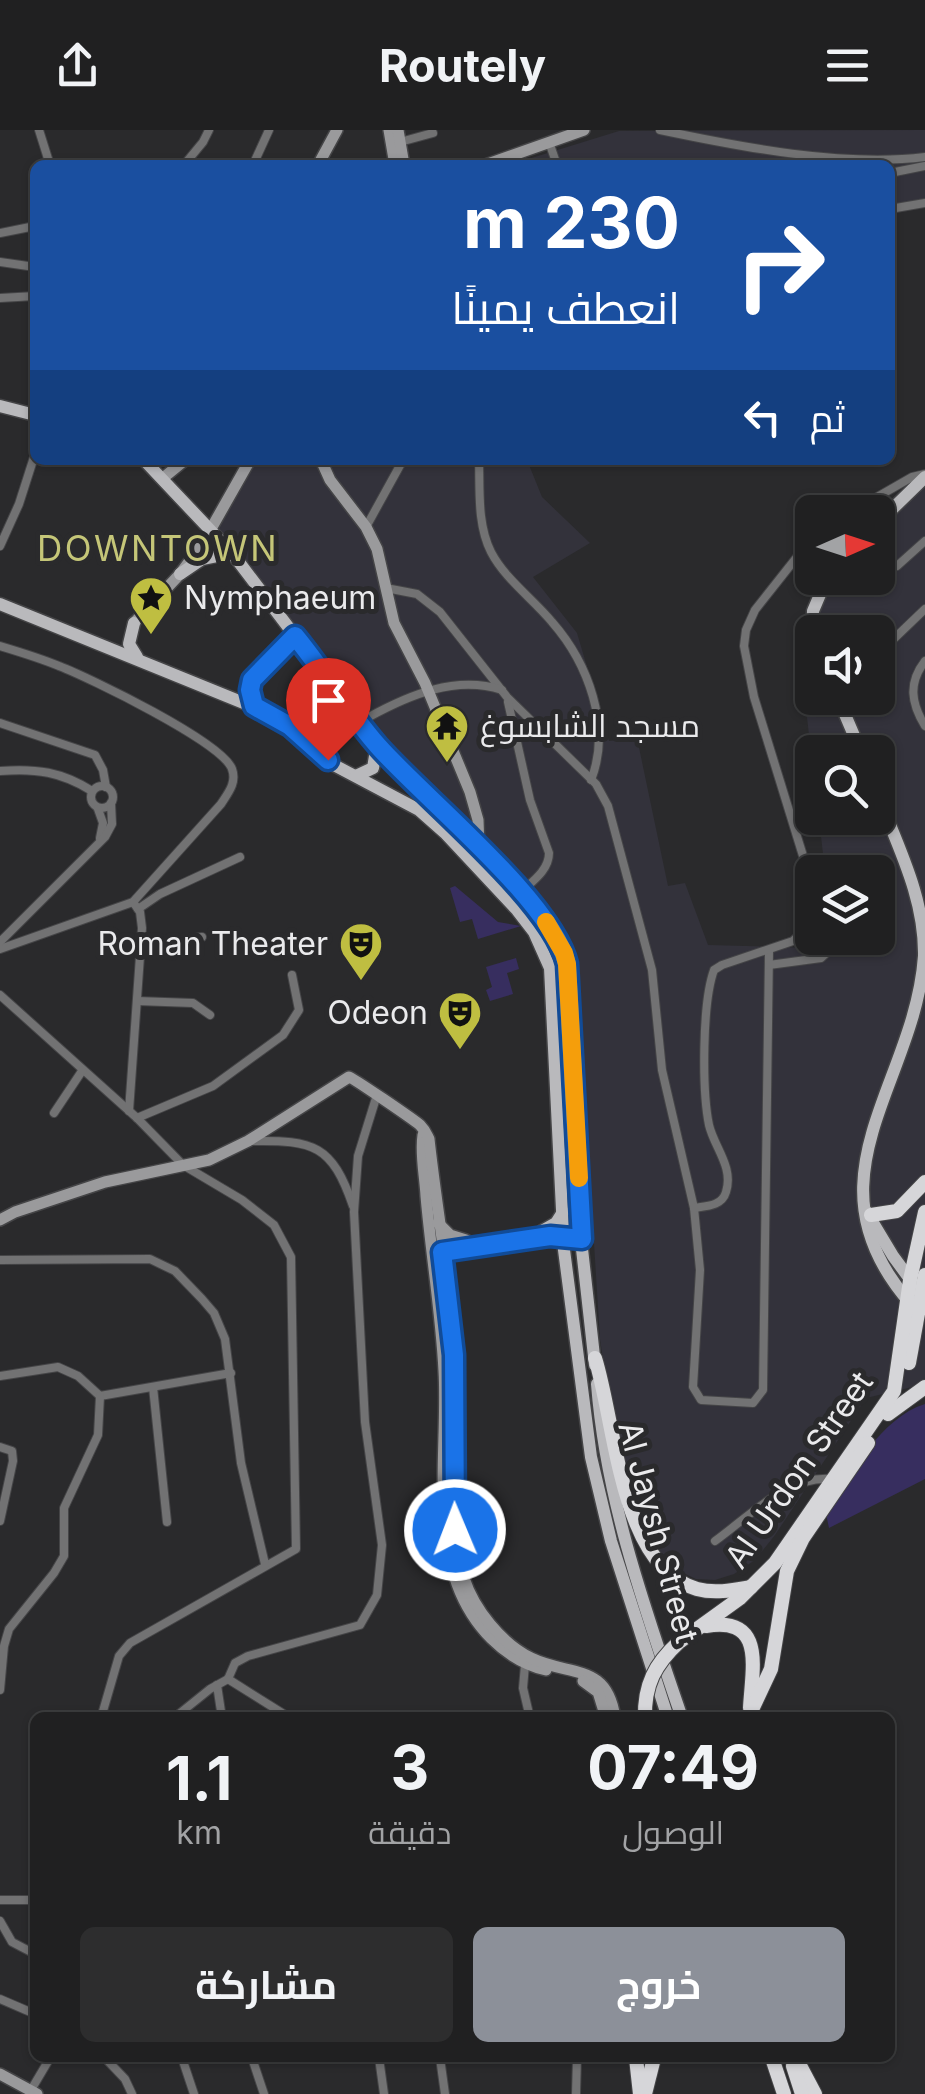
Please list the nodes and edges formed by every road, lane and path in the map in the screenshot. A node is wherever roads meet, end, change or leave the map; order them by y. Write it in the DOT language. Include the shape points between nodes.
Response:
graph roads {
  1 [pos="38,130"];
  2 [pos="209,130"];
  3 [pos="269,130"];
  4 [pos="337,130"];
  5 [pos="390,130"];
  6 [pos="584,130"];
  7 [pos="660,130"];
  8 [pos="433,133"];
  9 [pos="399,136"];
  10 [pos="549,142"];
  11 [pos="48,160"];
  12 [pos="188,160"];
  13 [pos="254,160"];
  14 [pos="319,160"];
  15 [pos="393,160"];
  16 [pos="500,160"];
  17 [pos="555,160"];
  18 [pos="847,160"];
  19 [pos="918,161"];
  20 [pos="925,166"];
  21 [pos="895,171"];
  22 [pos="925,203"];
  23 [pos="895,207"];
  24 [pos="30,227"];
  25 [pos="0,233"];
  26 [pos="0,262"];
  27 [pos="30,266"];
  28 [pos="0,298"];
  29 [pos="30,298"];
  30 [pos="0,406"];
  31 [pos="30,414"];
  32 [pos="31,465"];
  33 [pos="149,465"];
  34 [pos="179,465"];
  35 [pos="247,465"];
  36 [pos="322,465"];
  37 [pos="400,465"];
  38 [pos="479,465"];
  39 [pos="925,476"];
  40 [pos="163,478"];
  41 [pos="882,495"];
  42 [pos="895,507"];
  43 [pos="0,520"];
  44 [pos="10,526"];
  45 [pos="366,527"];
  46 [pos="211,529"];
  47 [pos="925,540"];
  48 [pos="0,546"];
  49 [pos="232,553"];
  50 [pos="795,559"];
  51 [pos="897,566"];
  52 [pos="180,574"];
  53 [pos="386,588"];
  54 [pos="0,604"];
  55 [pos="925,610"];
  56 [pos="134,623"];
  57 [pos="295,636"];
  58 [pos="895,638"];
  59 [pos="0,646"];
  60 [pos="140,660"];
  61 [pos="925,661"];
  62 [pos="428,690"];
  63 [pos="504,694"];
  64 [pos="254,706"];
  65 [pos="369,716"];
  66 [pos="0,724"];
  67 [pos="925,726"];
  68 [pos="376,744"];
  69 [pos="0,771"];
  70 [pos="402,771"];
  71 [pos="353,776"];
  72 [pos="592,780"];
  73 [pos="106,787"];
  74 [pos="92,791"];
  75 [pos="386,791"];
  76 [pos="111,804"];
  77 [pos="98,808"];
  78 [pos="894,835"];
  79 [pos="99,843"];
  80 [pos="479,849"];
  81 [pos="803,855"];
  82 [pos="240,857"];
  83 [pos="521,892"];
  84 [pos="136,905"];
  85 [pos="11,928"];
  86 [pos="202,937"];
  87 [pos="795,938"];
  88 [pos="21,943"];
  89 [pos="141,943"];
  90 [pos="0,946"];
  91 [pos="769,951"];
  92 [pos="824,955"];
  93 [pos="769,965"];
  94 [pos="292,975"];
  95 [pos="0,995"];
  96 [pos="137,1001"];
  97 [pos="210,1015"];
  98 [pos="82,1071"];
  99 [pos="376,1098"];
  100 [pos="54,1113"];
  101 [pos="133,1115"];
  102 [pos="424,1130"];
  103 [pos="248,1141"];
  104 [pos="183,1165"];
  105 [pos="925,1182"];
  106 [pos="694,1208"];
  107 [pos="354,1212"];
  108 [pos="562,1212"];
  109 [pos="868,1212"];
  110 [pos="925,1212"];
  111 [pos="0,1220"];
  112 [pos="438,1223"];
  113 [pos="542,1231"];
  114 [pos="564,1234"];
  115 [pos="582,1234"];
  116 [pos="466,1240"];
  117 [pos="436,1249"];
  118 [pos="0,1260"];
  119 [pos="919,1297"];
  120 [pos="595,1358"];
  121 [pos="231,1373"];
  122 [pos="0,1376"];
  123 [pos="153,1387"];
  124 [pos="920,1392"];
  125 [pos="100,1396"];
  126 [pos="888,1414"];
  127 [pos="0,1447"];
  128 [pos="831,1479"];
  129 [pos="0,1521"];
  130 [pos="168,1522"];
  131 [pos="715,1540"];
  132 [pos="265,1564"];
  133 [pos="752,1587"];
  134 [pos="702,1627"];
  135 [pos="525,1660"];
  136 [pos="228,1680"];
  137 [pos="597,1684"];
  138 [pos="217,1685"];
  139 [pos="0,1690"];
  140 [pos="102,1712"];
  141 [pos="182,1712"];
  142 [pos="221,1712"];
  143 [pos="280,1712"];
  144 [pos="529,1712"];
  145 [pos="604,1712"];
  146 [pos="614,1712"];
  147 [pos="646,1712"];
  148 [pos="666,1712"];
  149 [pos="680,1712"];
  150 [pos="749,1712"];
  151 [pos="751,1712"];
  152 [pos="0,1900"];
  153 [pos="30,1900"];
  154 [pos="0,1921"];
  155 [pos="30,1951"];
  156 [pos="0,1998"];
  157 [pos="30,2012"];
  158 [pos="48,2062"];
  159 [pos="109,2062"];
  160 [pos="183,2062"];
  161 [pos="253,2062"];
  162 [pos="380,2062"];
  163 [pos="441,2062"];
  164 [pos="577,2062"];
  165 [pos="636,2062"];
  166 [pos="652,2062"];
  167 [pos="773,2062"];
  168 [pos="794,2062"];
  169 [pos="795,2062"];
  170 [pos="0,2074"];
  171 [pos="34,2092"];
  172 [pos="132,2094"];
  173 [pos="194,2094"];
  174 [pos="264,2094"];
  175 [pos="384,2094"];
  176 [pos="445,2094"];
  177 [pos="576,2094"];
  178 [pos="640,2094"];
  179 [pos="784,2094"];
  180 [pos="802,2094"];
  181 [pos="814,2094"];
  1 -- 11 [label="street"];
  2 -- 12 [label="street"];
  3 -- 13 [label="street"];
  4 -- 14 [label="main road"];
  5 -- 15 [label="main road"];
  6 -- 10 [label="main road"];
  7 -- 18 [label="street"];
  8 -- 9 [label="street"];
  10 -- 16 [label="main road"];
  10 -- 17 [label="street"];
  19 -- 20 [label="street"];
  19 -- 21 [label="street"];
  22 -- 23 [label="street"];
  24 -- 25 [label="street"];
  26 -- 27 [label="street"];
  28 -- 29 [label="street"];
  30 -- 31 [label="main road"];
  32 -- 44 [label="street"];
  33 -- 40 [label="main road, Al Jaysh Street"];
  34 -- 40 [label="main road"];
  35 -- 46 [label="main road"];
  36 -- 45 [label="main road"];
  37 -- 45 [label="street"];
  38 -- 72 [label="street" via="491,552 564,636 593,699 601,750"];
  39 -- 41 [label="street"];
  39 -- 42 [label="main road"];
  40 -- 46 [label="main road, Al Jaysh Street"];
  43 -- 44 [label="street"];
  44 -- 48 [label="street"];
  45 -- 53 [label="main road"];
  46 -- 49 [label="main road, Al Jaysh Street"];
  46 -- 52 [label="main road"];
  47 -- 51 [label="street"];
  49 -- 52 [label="main road"];
  49 -- 57 [label="main road, Al Jaysh Street"];
  50 -- 81 [label="street" via="755,610 744,646"];
  52 -- 56 [label="main road"];
  53 -- 62 [label="main road" via="394,624"];
  53 -- 63 [label="street" via="417,594 432,605"];
  54 -- 60 [label="main road, Al Jaysh Street"];
  55 -- 58 [label="street"];
  56 -- 60 [label="main road" via="128,644"];
  57 -- 64 [label="street" via="252,680"];
  57 -- 68 [label="main road, Al Jaysh Street"];
  59 -- 84 [label="street" via="73,672 161,716 231,766 234,782 220,804"];
  60 -- 64 [label="main road, Al Jaysh Street"];
  61 -- 67 [label="street" via="912,694"];
  62 -- 63 [label="street" via="476,684"];
  62 -- 65 [label="street"];
  62 -- 80 [label="main road" via="470,792"];
  63 -- 72 [label="street"];
  63 -- 83 [label="street" via="548,854 545,867"];
  64 -- 71 [label="main road, Al Jaysh Street"];
  66 -- 73 [label="street" via="95,755"];
  68 -- 70 [label="main road, Al Jaysh Street"];
  68 -- 71 [label="main road" via="374,768"];
  69 -- 74 [label="street" via="40,769"];
  70 -- 75 [label="main road" via="382,772"];
  70 -- 80 [label="main road, Al Jaysh Street"];
  71 -- 75 [label="main road, Al Jaysh Street"];
  72 -- 106 [label="street" via="608,806 652,970 662,1070"];
  73 -- 74 [label="street"];
  73 -- 76 [label="street"];
  74 -- 77 [label="street"];
  75 -- 108 [label="main road, Al Jaysh Street" via="445,832 517,910 547,957"];
  76 -- 77 [label="street"];
  76 -- 79 [label="street" via="112,824"];
  77 -- 79 [label="street"];
  78 -- 109 [label="main road" via="915,888 924,953 913,1015 868,1136"];
  79 -- 85 [label="street"];
  80 -- 83 [label="main road, Al Jaysh Street"];
  82 -- 84 [label="street"];
  83 -- 115 [label="main road, Al Jaysh Street" via="567,964"];
  84 -- 88 [label="street"];
  84 -- 89 [label="street"];
  85 -- 88 [label="street"];
  85 -- 90 [label="street"];
  86 -- 89 [label="street"];
  87 -- 91 [label="street"];
  88 -- 90 [label="street"];
  89 -- 96 [label="street"];
  91 -- 93 [label="street"];
  91 -- 106 [label="street" via="716,967 711,979 705,1100 728,1181 720,1202"];
  92 -- 93 [label="street"];
  93 -- 106 [label="street" via="763,1390 753,1403 704,1401 695,1392 700,1253"];
  94 -- 101 [label="street" via="299,1010 283,1035 203,1092"];
  95 -- 98 [label="street"];
  96 -- 97 [label="street" via="193,1004"];
  96 -- 101 [label="street"];
  98 -- 100 [label="street"];
  98 -- 101 [label="street"];
  99 -- 102 [label="main road"];
  99 -- 103 [label="main road" via="349,1077"];
  99 -- 107 [label="street" via="358,1156"];
  101 -- 104 [label="street"];
  102 -- 112 [label="main road"];
  102 -- 117 [label="main road"];
  103 -- 104 [label="main road"];
  103 -- 107 [label="street" via="294,1140 322,1153 341,1171"];
  104 -- 111 [label="main road" via="105,1182"];
  104 -- 132 [label="street" via="274,1225 291,1257 298,1543 289,1556"];
  105 -- 109 [label="highway" via="898,1211"];
  107 -- 136 [label="street" via="365,1422 382,1545 378,1595 360,1625 248,1656"];
  108 -- 113 [label="main road"];
  108 -- 114 [label="main road, Al Jaysh Street"];
  109 -- 119 [label="main road"];
  109 -- 119 [label="main road" via="878,1256"];
  110 -- 119 [label="highway, Al Urdon Street"];
  112 -- 116 [label="main road" via="453,1238"];
  112 -- 117 [label="main road"];
  113 -- 114 [label="main road"];
  113 -- 116 [label="main road"];
  114 -- 115 [label="main road"];
  114 -- 117 [label="main road"];
  114 -- 148 [label="main road, Al Jaysh Street" via="591,1457"];
  115 -- 120 [label="main road, Al Jaysh Street"];
  116 -- 117 [label="main road"];
  117 -- 135 [label="main road" via="451,1530 460,1581 482,1628 508,1654"];
  118 -- 121 [label="street" via="158,1261 184,1278 214,1313"];
  119 -- 126 [label="highway, Al Urdon Street" via="906,1383"];
  119 -- 128 [label="highway, Al Urdon Street" via="896,1387"];
  120 -- 133 [label="highway" via="631,1512 646,1547 669,1573 697,1589"];
  120 -- 149 [label="main road, Al Jaysh Street" via="609,1476"];
  121 -- 123 [label="street"];
  121 -- 132 [label="street" via="241,1463"];
  122 -- 125 [label="street" via="68,1369"];
  123 -- 125 [label="street"];
  123 -- 130 [label="street"];
  124 -- 126 [label="highway"];
  125 -- 139 [label="street" via="98,1435 64,1508 64,1556 9,1629"];
  126 -- 151 [label="highway, Al Urdon Street" via="794,1553 771,1669"];
  127 -- 129 [label="street" via="13,1455"];
  128 -- 131 [label="street" via="791,1486"];
  128 -- 133 [label="highway, Al Urdon Street"];
  132 -- 140 [label="street" via="124,1648"];
  133 -- 134 [label="highway, Al Urdon Street"];
  134 -- 147 [label="highway, Al Urdon Street, bridge" via="658,1664"];
  134 -- 150 [label="highway" via="727,1623 746,1635 753,1659"];
  135 -- 137 [label="main road"];
  135 -- 144 [label="street"];
  136 -- 138 [label="street"];
  136 -- 143 [label="street"];
  137 -- 145 [label="main road"];
  137 -- 146 [label="main road" via="609,1691"];
  138 -- 141 [label="street"];
  138 -- 142 [label="street"];
  152 -- 153 [label="street"];
  154 -- 155 [label="street" via="12,1942"];
  156 -- 157 [label="street"];
  158 -- 171 [label="street"];
  159 -- 172 [label="street"];
  160 -- 173 [label="street"];
  161 -- 174 [label="street"];
  162 -- 175 [label="street"];
  163 -- 176 [label="street"];
  164 -- 177 [label="street"];
  165 -- 178 [label="highway"];
  166 -- 178 [label="highway"];
  167 -- 179 [label="highway"];
  168 -- 180 [label="highway"];
  169 -- 181 [label="highway"];
  170 -- 171 [label="main road"];
}
